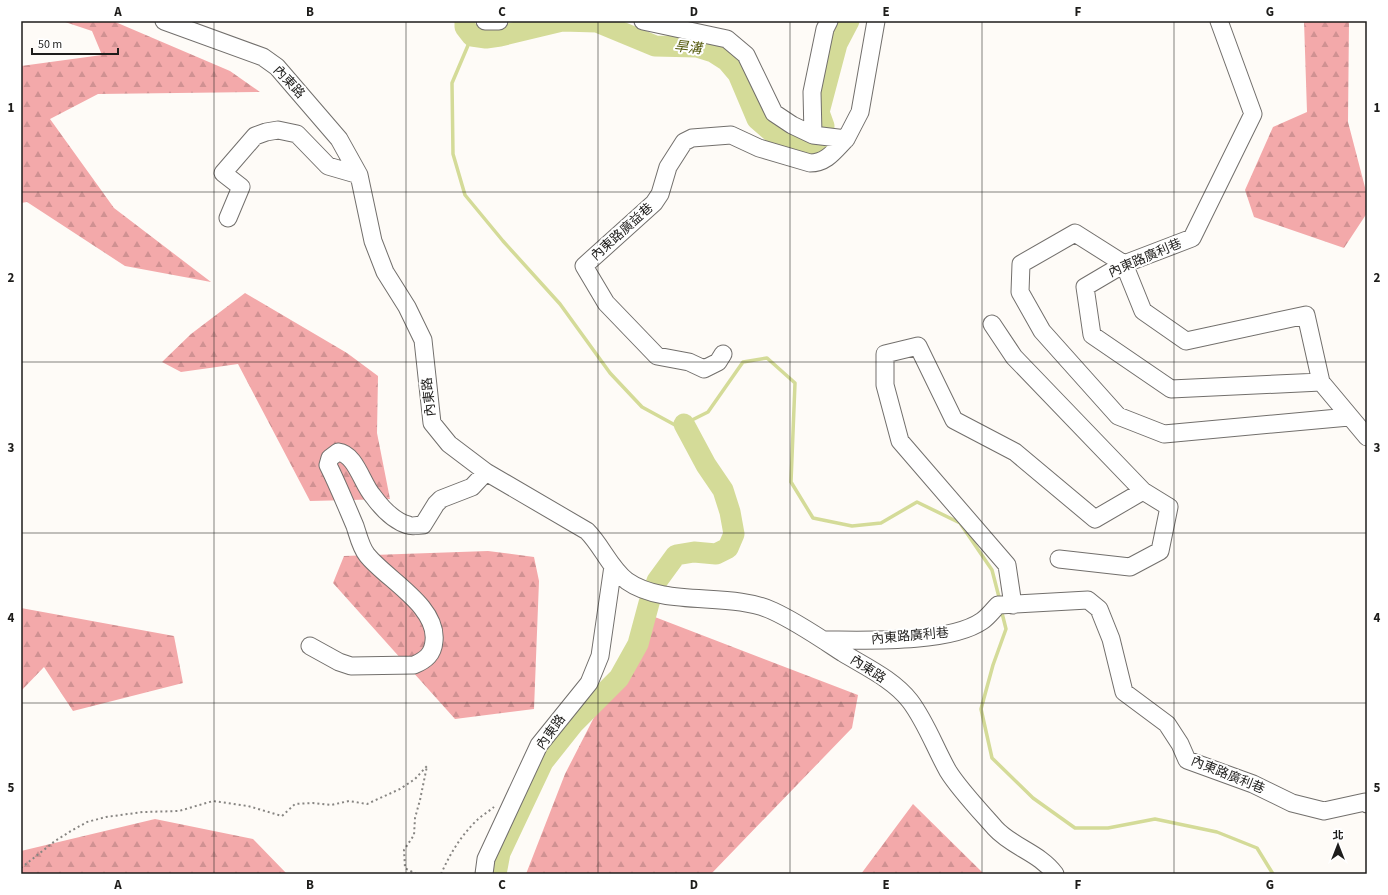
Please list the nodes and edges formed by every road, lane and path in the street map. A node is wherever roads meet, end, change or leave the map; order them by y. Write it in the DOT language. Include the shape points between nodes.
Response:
graph roads {
  1 [pos="164,21"];
  2 [pos="485,21"];
  3 [pos="499,21"];
  4 [pos="644,21"];
  5 [pos="829,21"];
  6 [pos="876,21"];
  7 [pos="1219,21"];
  8 [pos="812,135"];
  9 [pos="846,139"];
  10 [pos="359,175"];
  11 [pos="228,218"];
  12 [pos="1124,264"];
  13 [pos="992,324"];
  14 [pos="723,354"];
  15 [pos="1321,382"];
  16 [pos="1349,417"];
  17 [pos="1367,437"];
  18 [pos="486,472"];
  19 [pos="1143,490"];
  20 [pos="1059,559"];
  21 [pos="613,566"];
  22 [pos="1013,604"];
  23 [pos="822,640"];
  24 [pos="310,646"];
  25 [pos="1367,804"];
  26 [pos="496,805"];
  27 [pos="21,868"];
  28 [pos="416,874"];
  29 [pos="441,874"];
  30 [pos="484,874"];
  31 [pos="1055,874"];
  1 -- 10 [label="street, 內東路" via="263,57 277,67 339,139"];
  2 -- 3 [label="street"];
  4 -- 8 [label="street" via="727,39 746,55 774,113"];
  5 -- 8 [label="street" via="825,29 812,92"];
  6 -- 9 [label="street, 內東路廣益巷" via="860,112"];
  7 -- 12 [label="street, 內東路廣利巷" via="1253,114 1192,238"];
  8 -- 9 [label="street"];
  9 -- 14 [label="street, 內東路廣益巷" via="826,160 810,163 759,148 731,135 692,138 684,142 668,167 660,194 654,203 584,266 606,304 657,356 689,362 704,369 718,362"];
  10 -- 11 [label="street" via="328,166 297,134 278,130 266,132 255,136 223,173 241,187"];
  10 -- 18 [label="street, 內東路" via="378,254 385,272 423,340 432,423 449,444"];
  12 -- 15 [label="street" via="1143,311 1186,341 1306,315"];
  12 -- 15 [label="street, 內東路廣利巷" via="1085,287 1092,335 1171,389"];
  12 -- 16 [label="street" via="1075,233 1021,264 1019,276 1020,292 1042,331 1118,416 1164,434"];
  13 -- 19 [label="street" via="1014,357"];
  15 -- 16 [label="street"];
  16 -- 17 [label="street"];
  18 -- 21 [label="street, 內東路" via="587,531 598,542"];
  18 -- 24 [label="street" via="472,487 441,499 423,525 409,526 394,518 372,496 350,458 342,452 330,458 328,465 366,554 422,608 434,626 434,642 430,655 423,662 414,665 351,666"];
  19 -- 20 [label="street" via="1169,507 1160,551 1130,567"];
  19 -- 22 [label="street" via="1095,519 1015,452 954,420 918,346 885,354 885,385 900,441 1007,564"];
  21 -- 23 [label="street, 內東路" via="626,580 652,592 751,604 771,610"];
  21 -- 30 [label="street, 內東路" via="600,656 589,682 539,745 486,859"];
  22 -- 23 [label="street, 內東路廣利巷" via="998,606 982,621 952,634 887,640"];
  22 -- 25 [label="street, 內東路廣利巷" via="1088,600 1099,608 1111,639 1124,692 1167,724 1187,760 1253,784 1292,803 1324,811 1364,802"];
  23 -- 31 [label="street, 內東路" via="898,689 917,711 949,773 996,829 1008,840 1032,853"];
  26 -- 29 [label="path" via="477,820 461,838"];
  27 -- 28 [label="path" via="55,841 87,822 143,812 179,811 213,802 248,806 282,816 295,804 331,805 349,801 367,804 400,789 415,779 427,766 414,818 414,835 404,850 406,868"];
}
